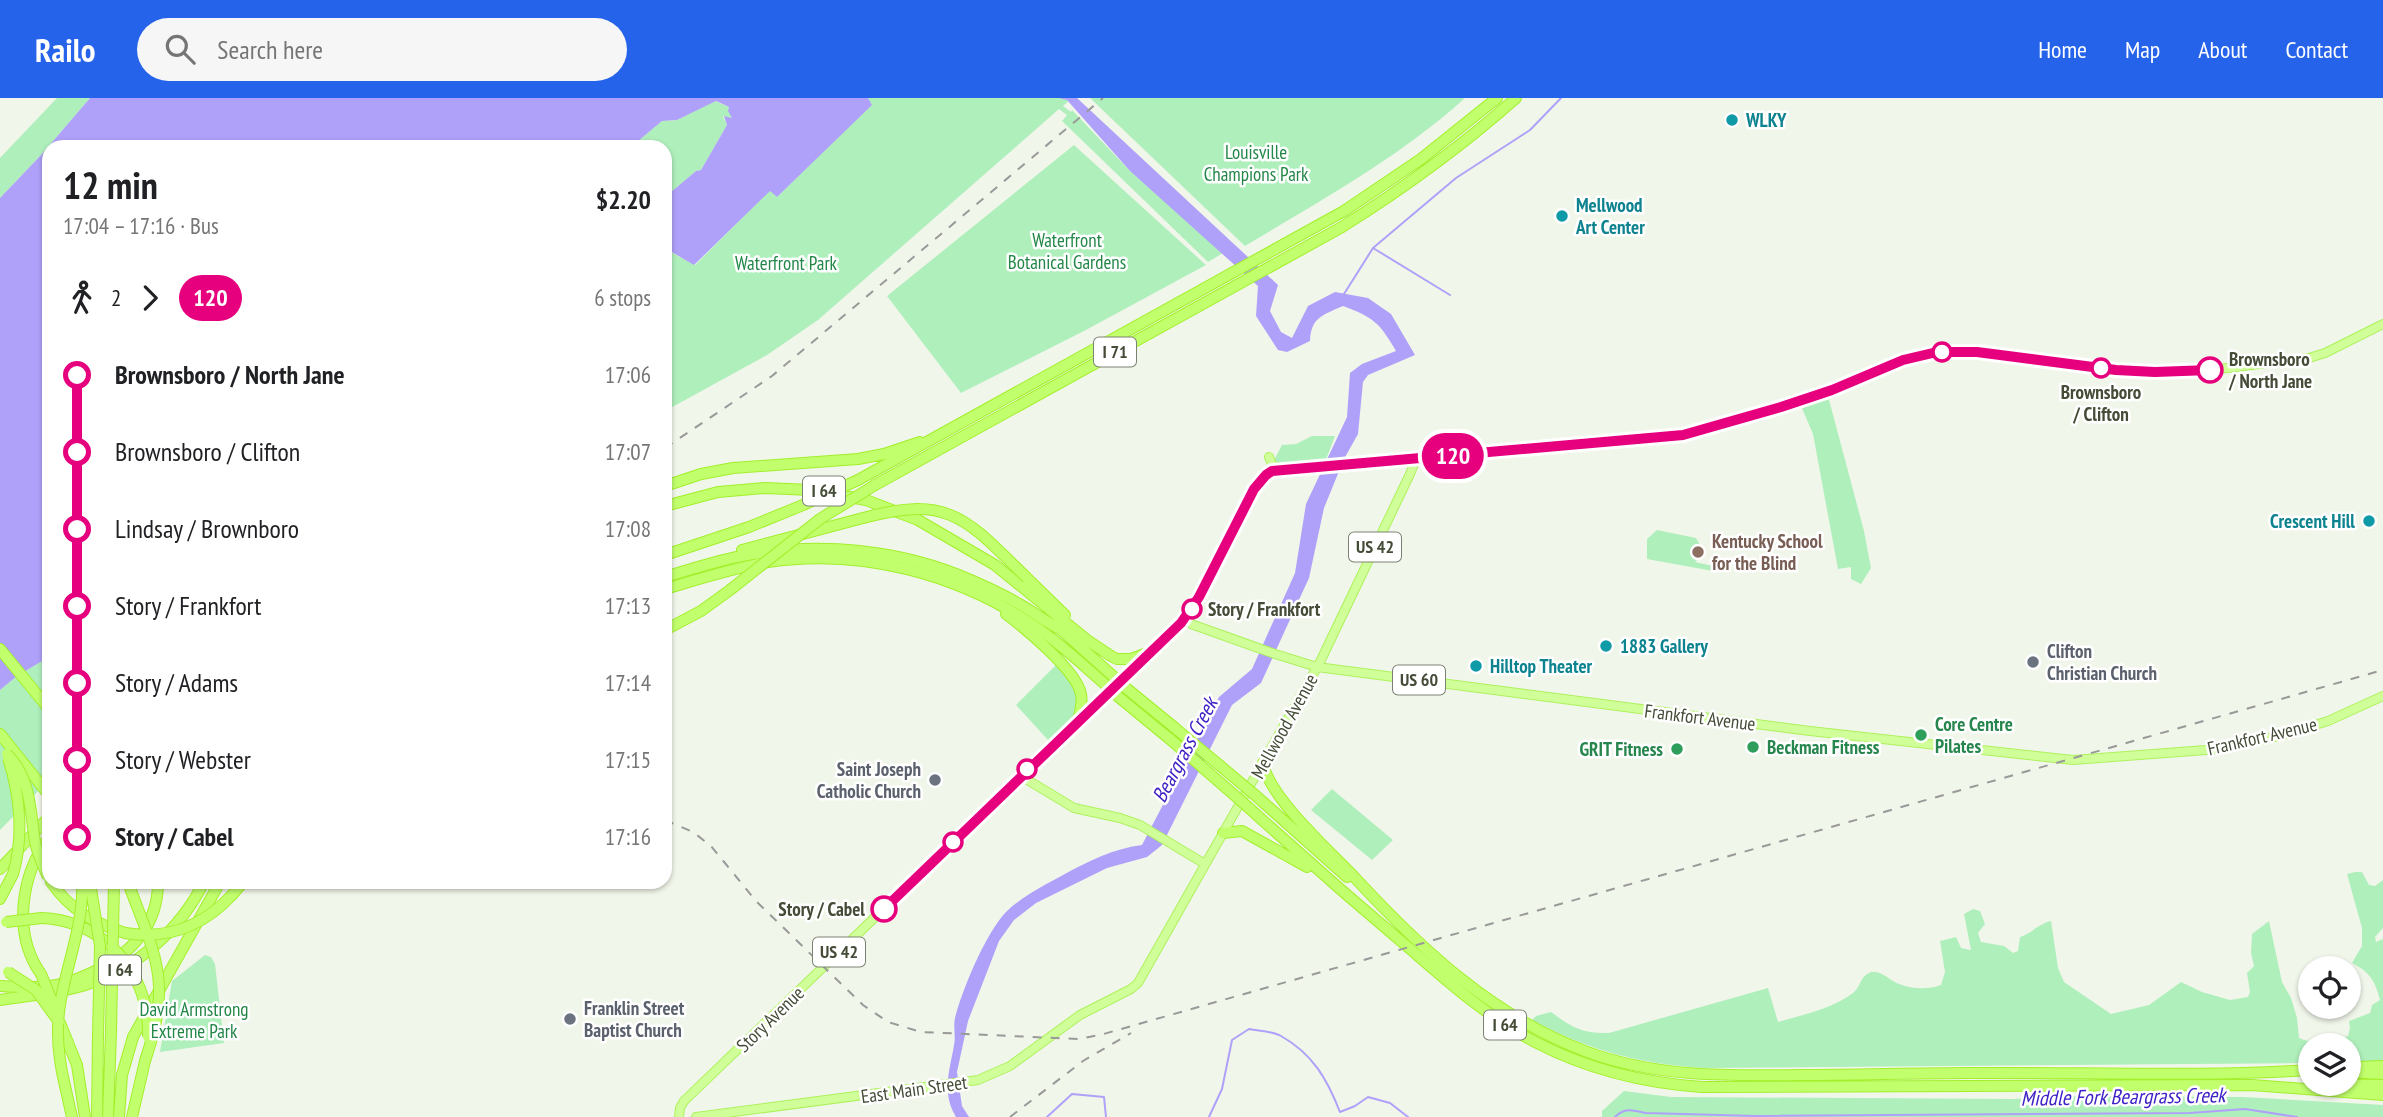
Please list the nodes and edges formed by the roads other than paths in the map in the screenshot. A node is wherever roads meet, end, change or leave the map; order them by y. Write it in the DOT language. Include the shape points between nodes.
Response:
graph roads {
  1 [pos="1497,98"];
  2 [pos="1516,98"];
  3 [pos="2383,324"];
  4 [pos="989,415"];
  5 [pos="961,429"];
  6 [pos="1269,457"];
  7 [pos="1416,459"];
  8 [pos="1292,468"];
  9 [pos="672,484"];
  10 [pos="672,504"];
  11 [pos="972,552"];
  12 [pos="672,553"];
  13 [pos="858,561"];
  14 [pos="672,573"];
  15 [pos="672,574"];
  16 [pos="672,587"];
  17 [pos="1185,617"];
  18 [pos="672,626"];
  19 [pos="1062,630"];
  20 [pos="1098,647"];
  21 [pos="0,649"];
  22 [pos="1150,652"];
  23 [pos="1317,667"];
  24 [pos="2383,696"];
  25 [pos="42,700"];
  26 [pos="1078,721"];
  27 [pos="1,736"];
  28 [pos="7,754"];
  29 [pos="1263,762"];
  30 [pos="1021,776"];
  31 [pos="42,787"];
  32 [pos="42,824"];
  33 [pos="1223,832"];
  34 [pos="42,850"];
  35 [pos="42,857"];
  36 [pos="42,862"];
  37 [pos="1205,864"];
  38 [pos="0,869"];
  39 [pos="56,889"];
  40 [pos="81,889"];
  41 [pos="91,889"];
  42 [pos="114,889"];
  43 [pos="130,889"];
  44 [pos="158,889"];
  45 [pos="199,889"];
  46 [pos="214,889"];
  47 [pos="236,889"];
  48 [pos="0,899"];
  49 [pos="1362,908"];
  50 [pos="1384,909"];
  51 [pos="3,923"];
  52 [pos="4,970"];
  53 [pos="39,971"];
  54 [pos="1136,985"];
  55 [pos="0,986"];
  56 [pos="0,1000"];
  57 [pos="60,1023"];
  58 [pos="145,1062"];
  59 [pos="2383,1066"];
  60 [pos="2361,1069"];
  61 [pos="2298,1070"];
  62 [pos="2361,1071"];
  63 [pos="2383,1074"];
  64 [pos="2383,1085"];
  65 [pos="2267,1086"];
  66 [pos="114,1094"];
  67 [pos="2383,1095"];
  68 [pos="708,1115"];
  69 [pos="72,1117"];
  70 [pos="85,1117"];
  71 [pos="97,1117"];
  72 [pos="108,1117"];
  73 [pos="119,1117"];
  74 [pos="132,1117"];
  75 [pos="680,1117"];
  76 [pos="696,1117"];
  1 -- 4 [label="highway, I 71" via="1421,159 1344,211"];
  2 -- 4 [label="highway, I 71" via="1432,167 1342,227"];
  3 -- 7 [label="main road, US 42" via="2309,358 2198,371 2116,370 1977,352 1925,354 1832,390 1683,435"];
  4 -- 5 [label="highway, I 71"];
  5 -- 9 [label="highway" via="858,459 733,468"];
  5 -- 12 [label="highway, I 71, bridge" via="803,505"];
  5 -- 18 [label="highway, I 71, bridge" via="820,519 730,590"];
  6 -- 8 [label="main road" via="1273,467"];
  7 -- 8 [label="main road, US 42"];
  7 -- 23 [label="main road, Mellwood Avenue / US 42"];
  8 -- 17 [label="main road, Story Avenue / US 42" via="1266,475 1254,489"];
  10 -- 11 [label="highway, I 64" via="749,488 828,492 903,513"];
  11 -- 19 [label="highway, I 64"];
  11 -- 20 [label="highway"];
  13 -- 16 [label="highway, I 64" via="769,562"];
  13 -- 26 [label="highway" via="957,588 1013,620 1045,647 1076,683 1082,699"];
  13 -- 49 [label="highway, I 64, bridge" via="918,571 965,587 1045,633"];
  14 -- 20 [label="highway, bridge" via="708,559 863,518 909,508 930,509 950,514 978,531"];
  15 -- 19 [label="highway" via="767,552 815,548 869,552 959,575"];
  17 -- 22 [label="main road, Story Avenue / US 42"];
  17 -- 23 [label="main road, Frankfort Avenue / US 60" via="1191,624"];
  19 -- 50 [label="highway, I 64, bridge"];
  20 -- 22 [label="highway" via="1124,660"];
  21 -- 25 [label="highway"];
  22 -- 26 [label="main road, Story Avenue / US 42"];
  23 -- 24 [label="main road, Frankfort Avenue / US 60" via="1832,734 2073,760 2246,743 2309,728"];
  23 -- 29 [label="main road, Mellwood Avenue / US 42"];
  26 -- 30 [label="main road, Story Avenue / US 42"];
  27 -- 28 [label="highway"];
  27 -- 31 [label="highway"];
  28 -- 36 [label="highway, bridge" via="24,780"];
  28 -- 48 [label="highway, bridge" via="17,789 19,833 13,874"];
  29 -- 33 [label="main road, Mellwood Avenue / US 42"];
  29 -- 50 [label="highway" via="1278,794"];
  30 -- 37 [label="main road" via="1073,807 1146,829"];
  30 -- 75 [label="main road, Story Avenue / US 42" via="684,1101"];
  32 -- 38 [label="highway"];
  33 -- 37 [label="main road, Mellwood Avenue / US 42"];
  33 -- 49 [label="highway" via="1242,831 1289,855"];
  34 -- 53 [label="highway" via="32,868 24,903 26,936"];
  35 -- 53 [label="highway" via="26,906 29,939"];
  37 -- 54 [label="main road, Mellwood Avenue / US 42"];
  39 -- 47 [label="highway, bridge" via="73,908 102,926 156,935 187,928 215,912"];
  40 -- 69 [label="highway, bridge" via="58,1031"];
  41 -- 71 [label="highway, bridge" via="100,946"];
  42 -- 66 [label="highway, bridge"];
  43 -- 58 [label="highway, bridge" via="159,984 158,1010"];
  44 -- 55 [label="highway" via="148,928 118,958 52,986"];
  45 -- 56 [label="highway, I 64" via="176,925 130,965 86,985"];
  46 -- 66 [label="highway, bridge" via="150,1005"];
  49 -- 65 [label="highway, I 64" via="1515,1031 1579,1062 1640,1079 1724,1088"];
  50 -- 61 [label="highway, I 64" via="1501,1009 1552,1038 1646,1069 1760,1076"];
  51 -- 58 [label="highway, bridge" via="56,919 79,926 110,945 126,962 142,994 148,1026"];
  52 -- 57 [label="highway, bridge" via="36,990"];
  53 -- 57 [label="highway, bridge"];
  54 -- 68 [label="main road, East Main Street / US 42" via="1080,1014 1010,1066 989,1076 961,1084"];
  57 -- 70 [label="highway" via="77,1065"];
  58 -- 74 [label="highway"];
  59 -- 60 [label="highway"];
  62 -- 63 [label="highway"];
  64 -- 65 [label="highway, I 64"];
  65 -- 67 [label="highway"];
  66 -- 72 [label="highway"];
  66 -- 73 [label="highway"];
  68 -- 76 [label="main road, US 42"];
}
